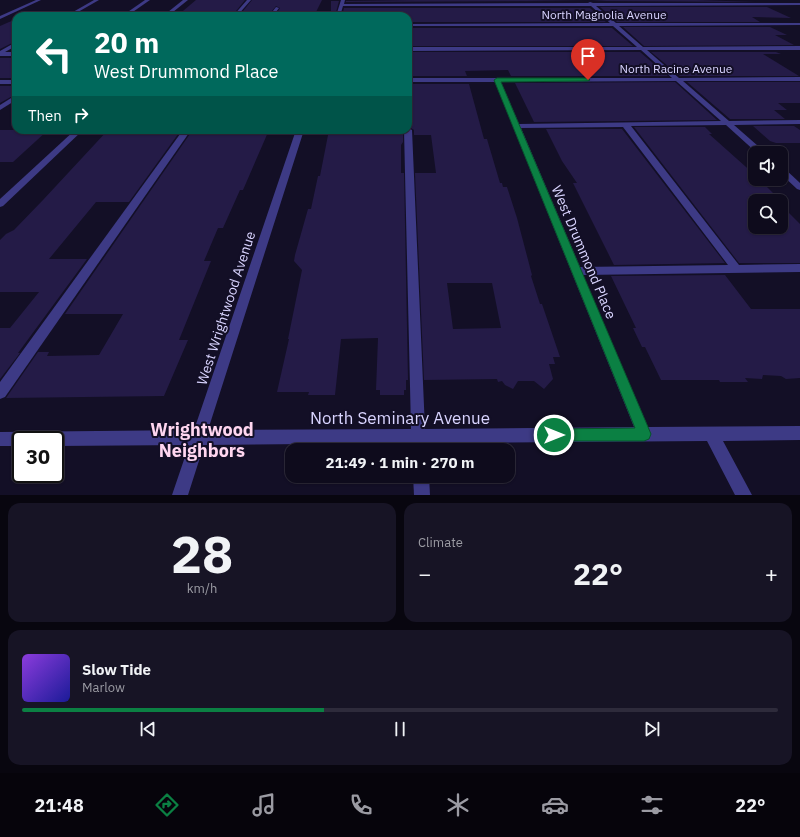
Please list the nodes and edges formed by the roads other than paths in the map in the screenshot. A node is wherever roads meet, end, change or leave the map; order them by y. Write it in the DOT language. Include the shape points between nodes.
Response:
graph roads {
  1 [pos="39,0"];
  2 [pos="97,0"];
  3 [pos="148,0"];
  4 [pos="186,0"];
  5 [pos="249,0"];
  6 [pos="343,0"];
  7 [pos="587,0"];
  8 [pos="800,4"];
  9 [pos="342,5"];
  10 [pos="593,5"];
  11 [pos="277,8"];
  12 [pos="12,12"];
  13 [pos="13,12"];
  14 [pos="75,12"];
  15 [pos="130,12"];
  16 [pos="170,12"];
  17 [pos="238,12"];
  18 [pos="274,12"];
  19 [pos="339,12"];
  20 [pos="0,18"];
  21 [pos="615,24"];
  22 [pos="800,24"];
  23 [pos="412,25"];
  24 [pos="12,46"];
  25 [pos="642,48"];
  26 [pos="800,48"];
  27 [pos="412,49"];
  28 [pos="1,52"];
  29 [pos="12,53"];
  30 [pos="678,79"];
  31 [pos="800,79"];
  32 [pos="412,80"];
  33 [pos="497,80"];
  34 [pos="0,82"];
  35 [pos="12,82"];
  36 [pos="12,100"];
  37 [pos="0,108"];
  38 [pos="800,122"];
  39 [pos="728,123"];
  40 [pos="624,124"];
  41 [pos="516,126"];
  42 [pos="75,134"];
  43 [pos="184,134"];
  44 [pos="299,134"];
  45 [pos="408,134"];
  46 [pos="754,146"];
  47 [pos="788,176"];
  48 [pos="800,187"];
  49 [pos="0,204"];
  50 [pos="800,268"];
  51 [pos="736,269"];
  52 [pos="576,271"];
  53 [pos="0,393"];
  54 [pos="800,433"];
  55 [pos="644,434"];
  56 [pos="711,434"];
  57 [pos="199,438"];
  58 [pos="0,439"];
  59 [pos="418,443"];
  60 [pos="421,483"];
  61 [pos="180,495"];
  62 [pos="422,495"];
  63 [pos="744,495"];
  1 -- 13 [label="street"];
  2 -- 14 [label="street"];
  3 -- 15 [label="street"];
  4 -- 16 [label="street"];
  5 -- 17 [label="street"];
  6 -- 9 [label="street"];
  7 -- 10 [label="street"];
  8 -- 10 [label="street"];
  9 -- 10 [label="street"];
  9 -- 19 [label="street"];
  10 -- 21 [label="street"];
  11 -- 18 [label="street"];
  12 -- 20 [label="street"];
  21 -- 22 [label="street, North Magnolia Avenue"];
  21 -- 23 [label="street, North Magnolia Avenue"];
  21 -- 25 [label="street"];
  24 -- 28 [label="street"];
  25 -- 26 [label="street"];
  25 -- 27 [label="street"];
  25 -- 30 [label="street"];
  28 -- 29 [label="street"];
  30 -- 31 [label="street, North Racine Avenue"];
  30 -- 33 [label="street, North Racine Avenue"];
  30 -- 39 [label="street"];
  32 -- 33 [label="street, North Racine Avenue"];
  33 -- 41 [label="street, West Drummond Place"];
  34 -- 35 [label="street"];
  36 -- 37 [label="street"];
  38 -- 39 [label="street"];
  39 -- 40 [label="street"];
  39 -- 46 [label="street"];
  40 -- 41 [label="street"];
  40 -- 51 [label="street"];
  41 -- 52 [label="street, West Drummond Place"];
  42 -- 49 [label="street"];
  43 -- 53 [label="street"];
  44 -- 57 [label="street, West Wrightwood Avenue"];
  45 -- 59 [label="street"];
  47 -- 48 [label="street"];
  50 -- 51 [label="street"];
  51 -- 52 [label="street"];
  52 -- 55 [label="street, West Drummond Place"];
  54 -- 56 [label="street, North Seminary Avenue"];
  55 -- 56 [label="street, North Seminary Avenue"];
  55 -- 59 [label="street, North Seminary Avenue"];
  56 -- 63 [label="street"];
  57 -- 58 [label="street, North Seminary Avenue"];
  57 -- 59 [label="street, North Seminary Avenue"];
  57 -- 61 [label="street, West Wrightwood Avenue"];
  60 -- 62 [label="street"];
}
